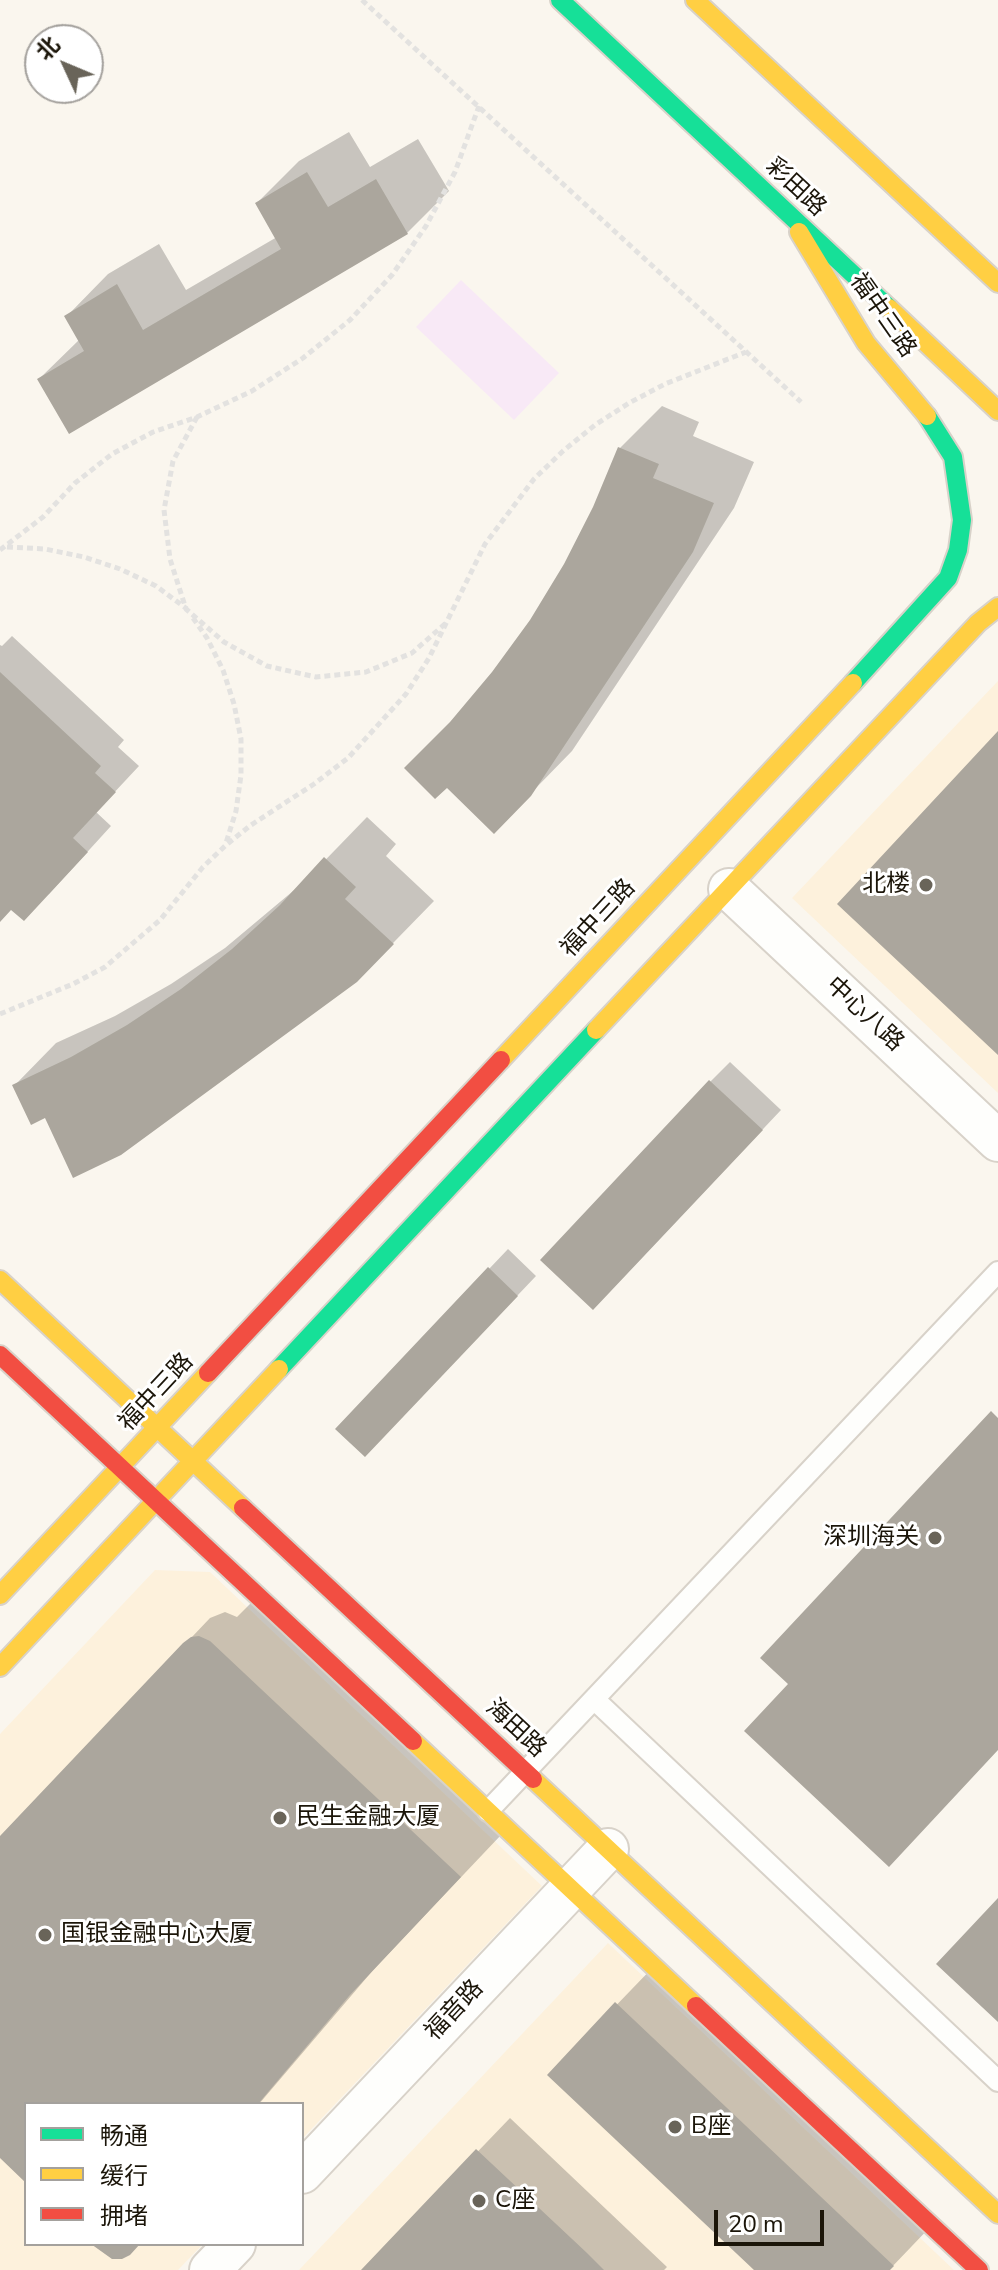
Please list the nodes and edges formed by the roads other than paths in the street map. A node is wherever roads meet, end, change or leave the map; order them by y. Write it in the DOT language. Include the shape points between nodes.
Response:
graph roads {
  1 [pos="560,0"];
  2 [pos="695,0"];
  3 [pos="789,216"];
  4 [pos="998,283"];
  5 [pos="998,411"];
  6 [pos="998,607"];
  7 [pos="729,889"];
  8 [pos="998,1141"];
  9 [pos="998,1272"];
  10 [pos="0,1280"];
  11 [pos="0,1355"];
  12 [pos="158,1427"];
  13 [pos="194,1461"];
  14 [pos="120,1467"];
  15 [pos="156,1501"];
  16 [pos="0,1595"];
  17 [pos="0,1667"];
  18 [pos="594,1699"];
  19 [pos="525,1771"];
  20 [pos="488,1811"];
  21 [pos="608,1849"];
  22 [pos="570,1888"];
  23 [pos="998,2081"];
  24 [pos="304,2171"];
  25 [pos="998,2214"];
  26 [pos="233,2246"];
  27 [pos="210,2270"];
  28 [pos="979,2270"];
  1 -- 3 [label="street, 彩田路"];
  2 -- 4 [label="street"];
  3 -- 5 [label="street, 彩田路"];
  3 -- 12 [label="street, 福中三路" via="866,343 923,409 953,457 962,520 948,578"];
  6 -- 7 [label="street"];
  7 -- 8 [label="street, 中心八路"];
  7 -- 13 [label="street"];
  9 -- 18 [label="lane"];
  10 -- 12 [label="street, 海田路"];
  11 -- 14 [label="street"];
  12 -- 13 [label="street, 海田路"];
  12 -- 14 [label="street, 福中三路"];
  13 -- 15 [label="street"];
  13 -- 19 [label="street, 海田路"];
  14 -- 15 [label="street"];
  14 -- 16 [label="street, 福中三路"];
  15 -- 17 [label="street"];
  15 -- 20 [label="street"];
  18 -- 19 [label="lane"];
  18 -- 23 [label="lane"];
  19 -- 20 [label="lane"];
  19 -- 21 [label="street, 海田路"];
  20 -- 22 [label="street"];
  21 -- 22 [label="street, 福音路"];
  21 -- 25 [label="street, 海田路"];
  22 -- 24 [label="street, 福音路"];
  22 -- 28 [label="street"];
  26 -- 27 [label="street"];
}
